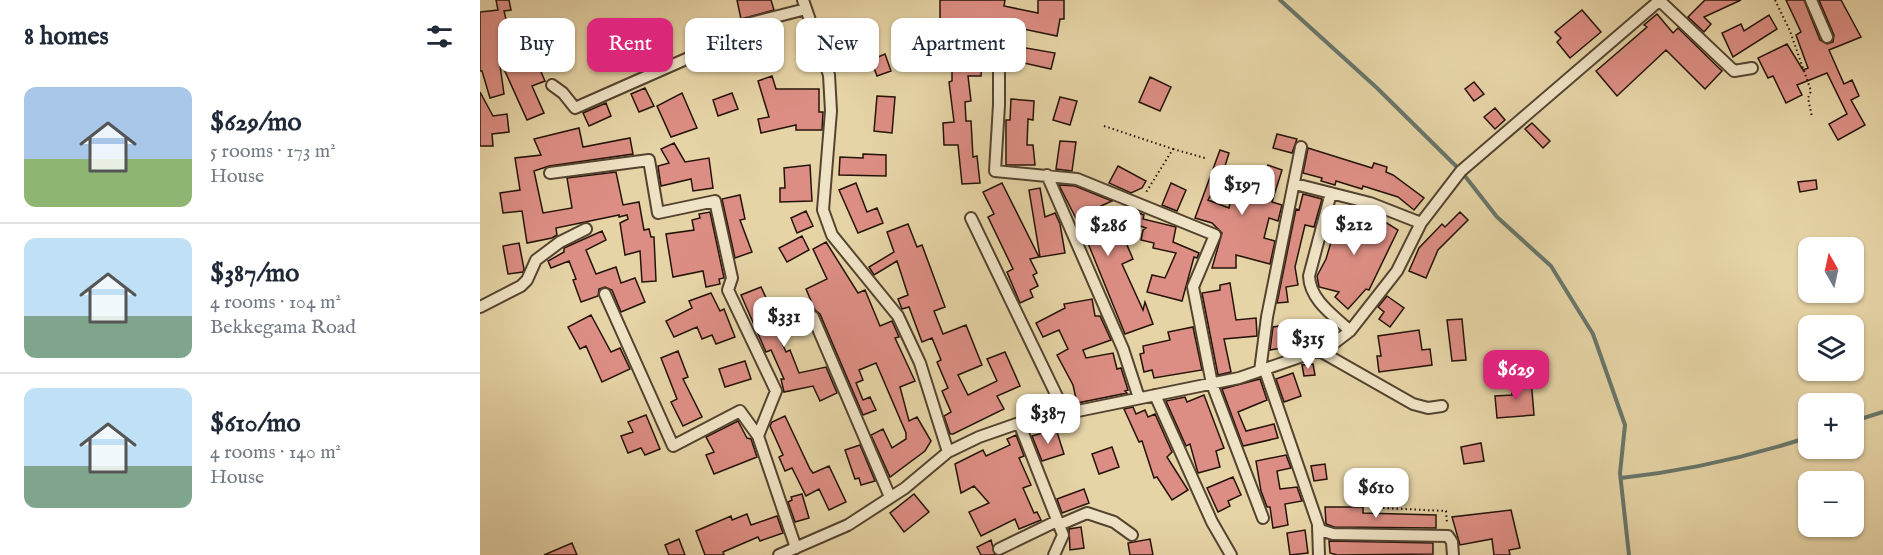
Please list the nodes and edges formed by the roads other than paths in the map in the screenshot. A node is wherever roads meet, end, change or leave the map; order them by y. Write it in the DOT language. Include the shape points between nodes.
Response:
graph roads {
  1 [pos="1660,0"];
  2 [pos="1811,0"];
  3 [pos="805,5"];
  4 [pos="1827,37"];
  5 [pos="1752,68"];
  6 [pos="999,72"];
  7 [pos="552,85"];
  8 [pos="1301,147"];
  9 [pos="550,173"];
  10 [pos="1047,175"];
  11 [pos="1295,184"];
  12 [pos="1331,193"];
  13 [pos="971,218"];
  14 [pos="1421,223"];
  15 [pos="586,230"];
  16 [pos="605,294"];
  17 [pos="480,307"];
  18 [pos="813,317"];
  19 [pos="1350,331"];
  20 [pos="1318,350"];
  21 [pos="1262,370"];
  22 [pos="1212,384"];
  23 [pos="1155,395"];
  24 [pos="1139,398"];
  25 [pos="1442,406"];
  26 [pos="1065,413"];
  27 [pos="1019,423"];
  28 [pos="758,435"];
  29 [pos="948,452"];
  30 [pos="890,497"];
  31 [pos="1263,518"];
  32 [pos="1058,523"];
  33 [pos="1318,526"];
  34 [pos="1132,535"];
  35 [pos="796,548"];
  36 [pos="999,549"];
  37 [pos="779,555"];
  38 [pos="1054,555"];
  39 [pos="1231,555"];
  40 [pos="1319,555"];
  41 [pos="1453,555"];
  1 -- 5 [label="street" via="1734,71"];
  1 -- 14 [label="street" via="1461,171"];
  2 -- 4 [label="street"];
  3 -- 7 [label="street" via="751,23 727,41 575,108"];
  3 -- 29 [label="street" via="829,75 831,111 823,210 831,235 898,316 920,363"];
  6 -- 10 [label="street" via="995,171"];
  8 -- 11 [label="street"];
  9 -- 28 [label="street" via="648,160 658,213 715,201 732,278 728,291 776,391"];
  10 -- 22 [label="street" via="1077,179 1215,236 1193,287"];
  10 -- 24 [label="street" via="1123,349"];
  11 -- 12 [label="street"];
  11 -- 21 [label="street" via="1267,317"];
  12 -- 14 [label="street"];
  12 -- 19 [label="street" via="1309,276 1310,289"];
  13 -- 26 [label="street"];
  14 -- 19 [label="street" via="1397,271"];
  15 -- 17 [label="street" via="560,242 536,260 528,280 521,286"];
  16 -- 28 [label="street" via="673,446 740,411"];
  18 -- 30 [label="street"];
  19 -- 20 [label="street"];
  20 -- 21 [label="street"];
  20 -- 25 [label="street" via="1413,404"];
  21 -- 22 [label="street"];
  21 -- 33 [label="street"];
  22 -- 23 [label="street"];
  22 -- 31 [label="street"];
  23 -- 24 [label="street"];
  23 -- 39 [label="street" via="1212,522"];
  24 -- 26 [label="street"];
  26 -- 27 [label="street"];
  27 -- 29 [label="street"];
  27 -- 32 [label="street"];
  28 -- 35 [label="street"];
  29 -- 30 [label="street"];
  30 -- 35 [label="street" via="848,525"];
  32 -- 34 [label="street" via="1087,513 1114,522"];
  32 -- 36 [label="street"];
  32 -- 38 [label="street" via="1063,535"];
  33 -- 40 [label="street"];
  33 -- 41 [label="street" via="1333,534 1448,536"];
  35 -- 37 [label="street"];
}
